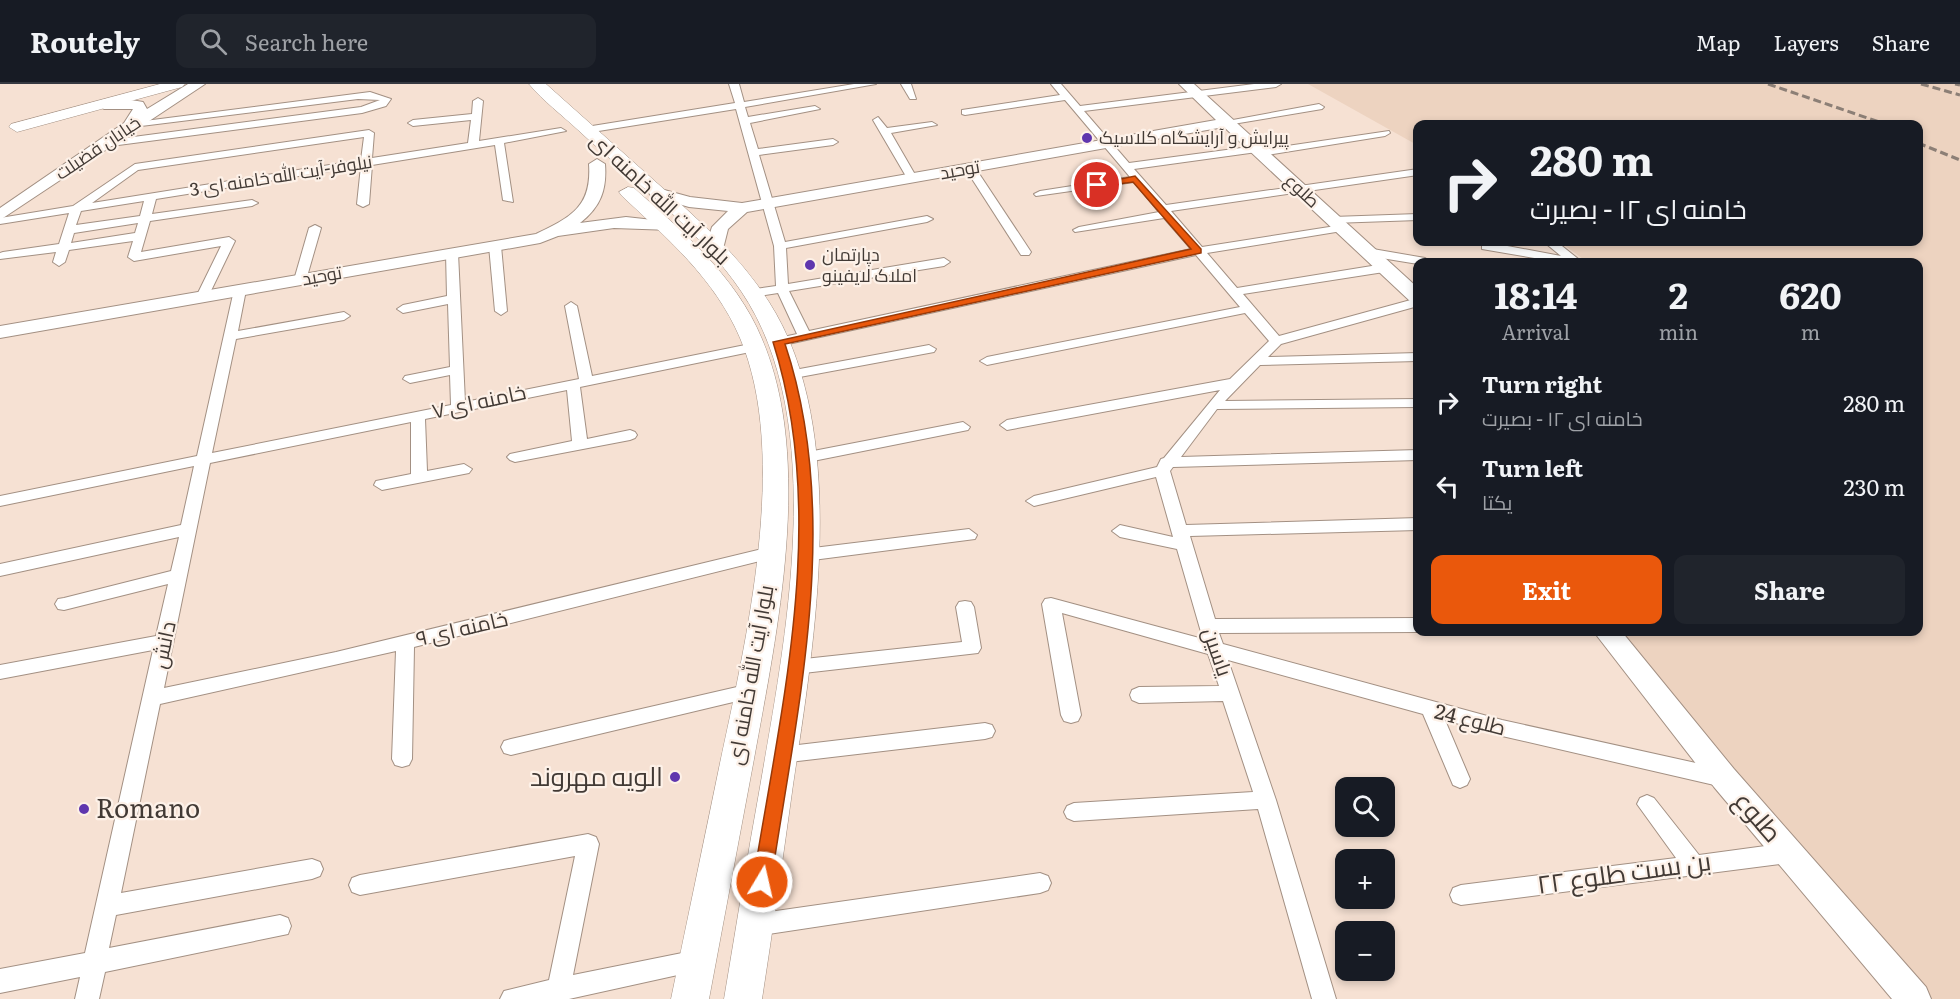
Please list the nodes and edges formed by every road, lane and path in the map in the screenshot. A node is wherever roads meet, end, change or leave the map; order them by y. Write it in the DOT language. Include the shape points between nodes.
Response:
graph roads {
  1 [pos="115,84"];
  2 [pos="129,84"];
  3 [pos="156,84"];
  4 [pos="177,84"];
  5 [pos="198,84"];
  6 [pos="515,84"];
  7 [pos="537,84"];
  8 [pos="734,84"];
  9 [pos="871,84"];
  10 [pos="906,84"];
  11 [pos="1056,84"];
  12 [pos="1276,84"];
  13 [pos="1191,89"];
  14 [pos="1067,97"];
  15 [pos="913,98"];
  16 [pos="478,101"];
  17 [pos="740,104"];
  18 [pos="104,105"];
  19 [pos="1319,107"];
  20 [pos="815,109"];
  21 [pos="1076,109"];
  22 [pos="965,112"];
  23 [pos="477,116"];
  24 [pos="878,120"];
  25 [pos="744,121"];
  26 [pos="0,122"];
  27 [pos="1227,122"];
  28 [pos="413,123"];
  29 [pos="932,125"];
  30 [pos="129,126"];
  31 [pos="17,127"];
  32 [pos="573,130"];
  33 [pos="885,131"];
  34 [pos="0,133"];
  35 [pos="1385,133"];
  36 [pos="499,141"];
  37 [pos="833,142"];
  38 [pos="1104,143"];
  39 [pos="103,144"];
  40 [pos="472,145"];
  41 [pos="1258,151"];
  42 [pos="753,153"];
  43 [pos="367,162"];
  44 [pos="597,164"];
  45 [pos="1125,167"];
  46 [pos="970,168"];
  47 [pos="1413,173"];
  48 [pos="912,178"];
  49 [pos="1135,179"];
  50 [pos="1301,190"];
  51 [pos="657,193"];
  52 [pos="1040,194"];
  53 [pos="151,197"];
  54 [pos="508,200"];
  55 [pos="252,203"];
  56 [pos="768,203"];
  57 [pos="363,204"];
  58 [pos="742,207"];
  59 [pos="76,209"];
  60 [pos="1163,212"];
  61 [pos="0,215"];
  62 [pos="1413,217"];
  63 [pos="146,218"];
  64 [pos="927,219"];
  65 [pos="0,221"];
  66 [pos="1337,224"];
  67 [pos="666,226"];
  68 [pos="315,228"];
  69 [pos="69,230"];
  70 [pos="1079,230"];
  71 [pos="141,236"];
  72 [pos="540,238"];
  73 [pos="715,245"];
  74 [pos="495,246"];
  75 [pos="780,246"];
  76 [pos="1486,246"];
  77 [pos="1555,246"];
  78 [pos="64,248"];
  79 [pos="1198,251"];
  80 [pos="1025,252"];
  81 [pos="1367,252"];
  82 [pos="452,253"];
  83 [pos="3,256"];
  84 [pos="1554,258"];
  85 [pos="1571,258"];
  86 [pos="1413,260"];
  87 [pos="59,262"];
  88 [pos="944,262"];
  89 [pos="1384,268"];
  90 [pos="300,280"];
  91 [pos="782,289"];
  92 [pos="240,290"];
  93 [pos="1233,292"];
  94 [pos="753,293"];
  95 [pos="1413,295"];
  96 [pos="202,297"];
  97 [pos="454,299"];
  98 [pos="1413,301"];
  99 [pos="571,306"];
  100 [pos="403,309"];
  101 [pos="1248,309"];
  102 [pos="501,311"];
  103 [pos="344,316"];
  104 [pos="0,332"];
  105 [pos="230,336"];
  106 [pos="805,336"];
  107 [pos="1276,341"];
  108 [pos="767,345"];
  109 [pos="929,349"];
  110 [pos="1413,357"];
  111 [pos="987,361"];
  112 [pos="1255,361"];
  113 [pos="456,370"];
  114 [pos="789,375"];
  115 [pos="410,379"];
  116 [pos="580,382"];
  117 [pos="1233,383"];
  118 [pos="1413,403"];
  119 [pos="1213,405"];
  120 [pos="458,406"];
  121 [pos="418,415"];
  122 [pos="1006,425"];
  123 [pos="963,428"];
  124 [pos="630,435"];
  125 [pos="580,445"];
  126 [pos="1413,455"];
  127 [pos="515,457"];
  128 [pos="803,458"];
  129 [pos="204,459"];
  130 [pos="1164,466"];
  131 [pos="464,469"];
  132 [pos="418,479"];
  133 [pos="382,486"];
  134 [pos="0,501"];
  135 [pos="1034,501"];
  136 [pos="1413,524"];
  137 [pos="189,529"];
  138 [pos="1120,531"];
  139 [pos="969,535"];
  140 [pos="1183,538"];
  141 [pos="770,553"];
  142 [pos="806,555"];
  143 [pos="0,570"];
  144 [pos="179,575"];
  145 [pos="64,604"];
  146 [pos="965,607"];
  147 [pos="1413,625"];
  148 [pos="1208,626"];
  149 [pos="1610,636"];
  150 [pos="164,641"];
  151 [pos="405,642"];
  152 [pos="1218,652"];
  153 [pos="795,667"];
  154 [pos="0,672"];
  155 [pos="750,691"];
  156 [pos="1231,693"];
  157 [pos="1139,695"];
  158 [pos="152,698"];
  159 [pos="1431,710"];
  160 [pos="1071,715"];
  161 [pos="985,731"];
  162 [pos="512,747"];
  163 [pos="781,755"];
  164 [pos="402,759"];
  165 [pos="1724,778"];
  166 [pos="1460,779"];
  167 [pos="1266,800"];
  168 [pos="1647,804"];
  169 [pos="1074,812"];
  170 [pos="1788,853"];
  171 [pos="1693,863"];
  172 [pos="312,869"];
  173 [pos="1040,883"];
  174 [pos="360,885"];
  175 [pos="1461,895"];
  176 [pos="107,906"];
  177 [pos="755,925"];
  178 [pos="280,926"];
  179 [pos="697,961"];
  180 [pos="95,962"];
  181 [pos="0,981"];
  182 [pos="558,991"];
  183 [pos="87,999"];
  184 [pos="512,999"];
  185 [pos="690,999"];
  186 [pos="743,999"];
  187 [pos="1324,999"];
  188 [pos="1914,999"];
  1 -- 26 [label="main road"];
  2 -- 26 [label="main road"];
  3 -- 31 [label="main road"];
  4 -- 18 [label="main road"];
  5 -- 30 [label="street, خیابان فضیلت"];
  6 -- 32 [label="main road, بلوار آیت الله خامنه ای"];
  7 -- 32 [label="main road, بلوار آیت الله خامنه ای"];
  8 -- 17 [label="street"];
  9 -- 17 [label="street, نیلوفر-آیت الله خامنه ای 3"];
  10 -- 15 [label="street"];
  11 -- 14 [label="street"];
  12 -- 13 [label="street"];
  13 -- 21 [label="street"];
  13 -- 27 [label="street, طلوع"];
  14 -- 21 [label="street"];
  14 -- 22 [label="street"];
  16 -- 23 [label="street"];
  17 -- 25 [label="street"];
  17 -- 32 [label="street, نیلوفر-آیت الله خامنه ای 3"];
  18 -- 30 [label="street" via="138,105 140,109"];
  18 -- 31 [label="main road"];
  19 -- 27 [label="street"];
  20 -- 25 [label="street"];
  21 -- 38 [label="street"];
  23 -- 28 [label="street"];
  23 -- 40 [label="street"];
  24 -- 33 [label="street"];
  25 -- 42 [label="street"];
  27 -- 38 [label="street, توحید"];
  27 -- 41 [label="street, طلوع"];
  29 -- 33 [label="street"];
  30 -- 39 [label="street, خیابان فضیلت"];
  30 -- 39 [label="street" via="358,96 386,99 383,104 363,110"];
  31 -- 34 [label="main road"];
  32 -- 36 [label="street, نیلوفر-آیت الله خامنه ای 3"];
  32 -- 44 [label="main road, بلوار آیت الله خامنه ای"];
  32 -- 51 [label="main road, بلوار آیت الله خامنه ای"];
  33 -- 48 [label="street"];
  35 -- 41 [label="street"];
  36 -- 40 [label="street, نیلوفر-آیت الله خامنه ای 3"];
  36 -- 54 [label="street"];
  37 -- 42 [label="street"];
  38 -- 45 [label="street"];
  38 -- 46 [label="street, توحید"];
  39 -- 61 [label="street, خیابان فضیلت"];
  40 -- 43 [label="street, نیلوفر-آیت الله خامنه ای 3"];
  41 -- 45 [label="street"];
  41 -- 50 [label="street, طلوع"];
  42 -- 56 [label="street"];
  43 -- 53 [label="street, نیلوفر-آیت الله خامنه ای 3"];
  43 -- 57 [label="street"];
  43 -- 59 [label="street" via="369,133 135,167"];
  44 -- 67 [label="main road, بلوار آیت الله خامنه ای"];
  44 -- 72 [label="street, توحید" via="600,182 594,200 570,222"];
  45 -- 49 [label="street"];
  46 -- 48 [label="street, توحید"];
  46 -- 80 [label="street"];
  47 -- 50 [label="street"];
  48 -- 56 [label="street, توحید"];
  49 -- 52 [label="street"];
  49 -- 60 [label="street"];
  50 -- 60 [label="street"];
  50 -- 66 [label="street, طلوع"];
  51 -- 58 [label="street, توحید" via="689,202"];
  51 -- 73 [label="main road, بلوار آیت الله خامنه ای"];
  53 -- 59 [label="street, نیلوفر-آیت الله خامنه ای 3"];
  53 -- 63 [label="street"];
  55 -- 63 [label="street"];
  56 -- 58 [label="street, توحید"];
  56 -- 75 [label="street"];
  58 -- 73 [label="street" via="720,227"];
  59 -- 65 [label="street, نیلوفر-آیت الله خامنه ای 3"];
  59 -- 69 [label="street"];
  60 -- 70 [label="street"];
  60 -- 79 [label="street"];
  62 -- 66 [label="street, خامنه ای ۷"];
  63 -- 69 [label="street"];
  63 -- 71 [label="street"];
  64 -- 75 [label="street"];
  66 -- 79 [label="street, خامنه ای ۷"];
  66 -- 81 [label="street, طلوع"];
  67 -- 72 [label="street" via="610,222"];
  67 -- 108 [label="main road, بلوار آیت الله خامنه ای" via="715,278"];
  68 -- 90 [label="street"];
  69 -- 78 [label="street"];
  71 -- 78 [label="street"];
  71 -- 96 [label="street" via="134,257 229,241"];
  72 -- 74 [label="street, توحید"];
  73 -- 94 [label="main road, بلوار آیت الله خامنه ای"];
  74 -- 82 [label="street, توحید"];
  74 -- 102 [label="street"];
  75 -- 91 [label="street"];
  76 -- 84 [label="street"];
  77 -- 85 [label="street"];
  78 -- 83 [label="street"];
  78 -- 87 [label="street"];
  79 -- 93 [label="street"];
  79 -- 106 [label="street, خامنه ای ۷"];
  81 -- 86 [label="street"];
  81 -- 89 [label="street, طلوع"];
  82 -- 90 [label="street, توحید"];
  82 -- 97 [label="street"];
  88 -- 91 [label="street"];
  89 -- 93 [label="street"];
  89 -- 95 [label="street, طلوع"];
  90 -- 92 [label="street, توحید"];
  91 -- 94 [label="street"];
  91 -- 106 [label="street"];
  92 -- 96 [label="street, توحید"];
  92 -- 105 [label="street, دانش"];
  93 -- 101 [label="street"];
  94 -- 108 [label="main road, بلوار آیت الله خامنه ای" via="767,316"];
  96 -- 104 [label="street, توحید"];
  97 -- 100 [label="street"];
  97 -- 113 [label="street"];
  98 -- 107 [label="street"];
  99 -- 116 [label="street"];
  101 -- 107 [label="street"];
  101 -- 111 [label="street"];
  103 -- 105 [label="street"];
  105 -- 129 [label="street, دانش"];
  106 -- 108 [label="street, خامنه ای ۷"];
  107 -- 112 [label="street"];
  108 -- 114 [label="main road, بلوار آیت الله خامنه ای"];
  108 -- 116 [label="street, خامنه ای ۷"];
  108 -- 141 [label="main road, بلوار آیت الله خامنه ای" via="772,428"];
  109 -- 114 [label="street"];
  110 -- 112 [label="street"];
  112 -- 117 [label="street"];
  113 -- 115 [label="street"];
  113 -- 120 [label="street"];
  114 -- 128 [label="main road, بلوار آیت الله خامنه ای"];
  116 -- 120 [label="street, خامنه ای ۷"];
  116 -- 125 [label="street"];
  117 -- 119 [label="street"];
  117 -- 122 [label="street"];
  118 -- 119 [label="street"];
  119 -- 130 [label="street"];
  120 -- 121 [label="street, خامنه ای ۷"];
  121 -- 129 [label="street, خامنه ای ۷"];
  121 -- 132 [label="street"];
  123 -- 128 [label="street"];
  124 -- 125 [label="street"];
  125 -- 127 [label="street"];
  126 -- 130 [label="street"];
  128 -- 142 [label="main road, بلوار آیت الله خامنه ای"];
  129 -- 134 [label="street, خامنه ای ۷"];
  129 -- 137 [label="street, دانش"];
  130 -- 135 [label="street"];
  130 -- 140 [label="street, یاسین"];
  131 -- 132 [label="street"];
  132 -- 133 [label="street"];
  136 -- 140 [label="street"];
  137 -- 143 [label="street"];
  137 -- 144 [label="street, دانش"];
  138 -- 140 [label="street"];
  139 -- 142 [label="street"];
  140 -- 148 [label="street, یاسین"];
  141 -- 151 [label="street, خامنه ای ۹"];
  141 -- 155 [label="main road, بلوار آیت الله خامنه ای"];
  142 -- 153 [label="main road, بلوار آیت الله خامنه ای"];
  144 -- 145 [label="street"];
  144 -- 150 [label="street, دانش"];
  146 -- 153 [label="street" via="972,648"];
  147 -- 148 [label="street"];
  148 -- 152 [label="street, یاسین"];
  149 -- 165 [label="street, طلوع"];
  150 -- 154 [label="street"];
  150 -- 158 [label="street, دانش"];
  151 -- 158 [label="street, خامنه ای ۹"];
  151 -- 164 [label="street"];
  152 -- 156 [label="street, یاسین"];
  152 -- 159 [label="street, طلوع 24"];
  152 -- 160 [label="street, طلوع 24" via="1051,604"];
  153 -- 163 [label="main road, بلوار آیت الله خامنه ای"];
  155 -- 162 [label="street"];
  155 -- 179 [label="main road, بلوار آیت الله خامنه ای"];
  156 -- 157 [label="street"];
  156 -- 167 [label="street, یاسین"];
  158 -- 176 [label="street, دانش"];
  159 -- 165 [label="street, طلوع 24"];
  159 -- 166 [label="street"];
  161 -- 163 [label="street"];
  163 -- 177 [label="main road, بلوار آیت الله خامنه ای"];
  165 -- 170 [label="street, طلوع"];
  167 -- 169 [label="street"];
  167 -- 187 [label="street, یاسین"];
  168 -- 171 [label="street"];
  170 -- 171 [label="street, بن بست طلوع ۲۲"];
  170 -- 188 [label="street, طلوع"];
  171 -- 175 [label="street, بن بست طلوع ۲۲"];
  172 -- 176 [label="street"];
  173 -- 177 [label="street"];
  174 -- 182 [label="street" via="588,844"];
  176 -- 180 [label="street, دانش"];
  177 -- 186 [label="main road, بلوار آیت الله خامنه ای"];
  178 -- 180 [label="street"];
  179 -- 182 [label="street"];
  179 -- 185 [label="main road, بلوار آیت الله خامنه ای"];
  180 -- 181 [label="street"];
  180 -- 183 [label="street, دانش"];
  182 -- 184 [label="street"];
}
